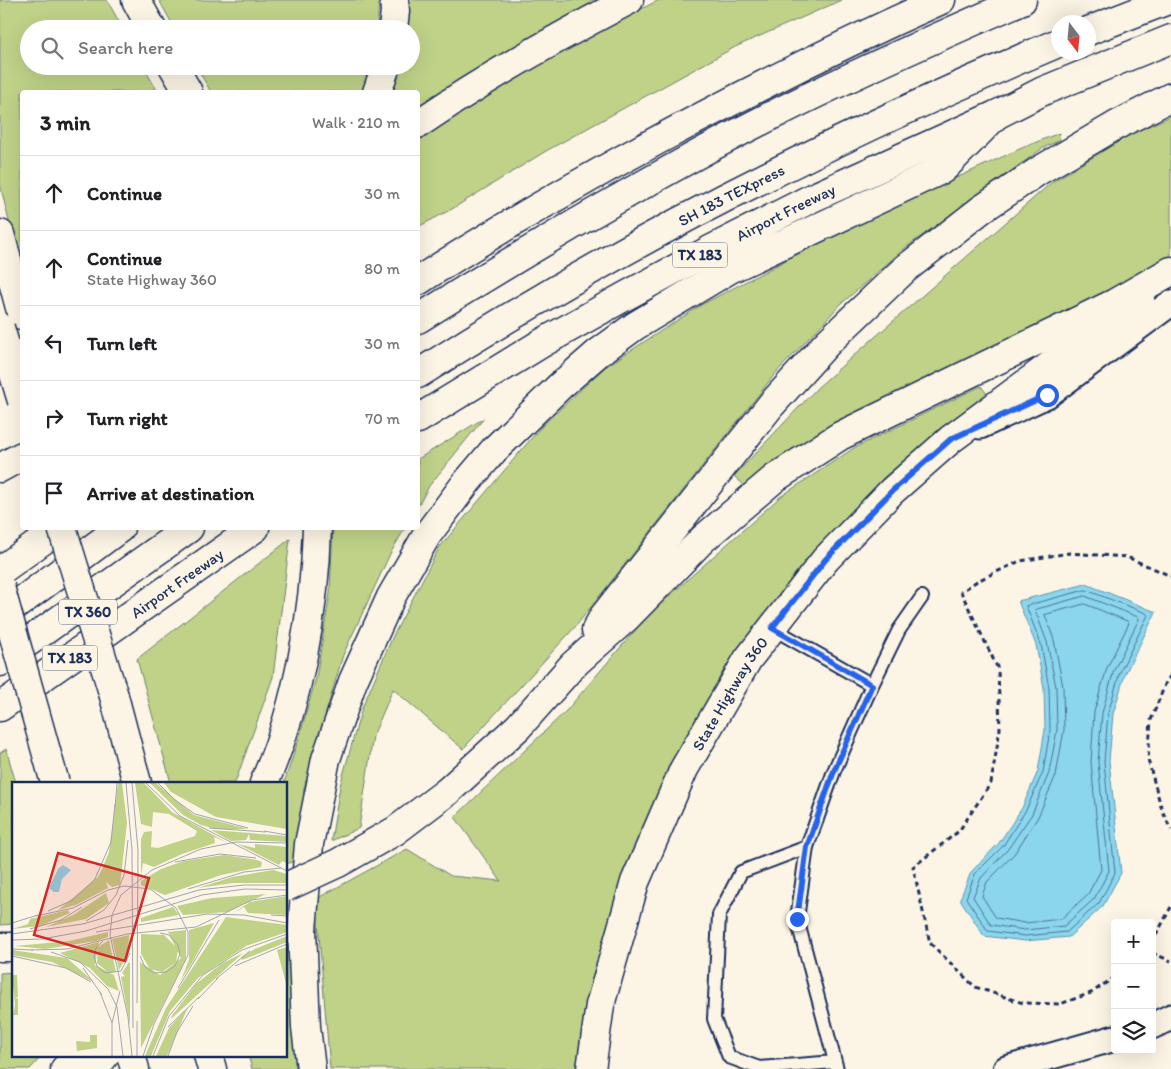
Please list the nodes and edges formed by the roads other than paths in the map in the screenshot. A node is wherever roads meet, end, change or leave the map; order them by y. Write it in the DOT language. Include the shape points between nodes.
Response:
graph roads {
  1 [pos="136,0"];
  2 [pos="394,0"];
  3 [pos="629,0"];
  4 [pos="941,0"];
  5 [pos="1022,0"];
  6 [pos="1168,0"];
  7 [pos="147,20"];
  8 [pos="394,20"];
  9 [pos="1096,28"];
  10 [pos="1171,39"];
  11 [pos="1051,46"];
  12 [pos="178,75"];
  13 [pos="383,75"];
  14 [pos="187,90"];
  15 [pos="379,90"];
  16 [pos="1171,97"];
  17 [pos="996,115"];
  18 [pos="420,123"];
  19 [pos="571,188"];
  20 [pos="0,235"];
  21 [pos="420,260"];
  22 [pos="1171,271"];
  23 [pos="1171,276"];
  24 [pos="420,280"];
  25 [pos="1171,303"];
  26 [pos="20,308"];
  27 [pos="420,318"];
  28 [pos="0,328"];
  29 [pos="20,351"];
  30 [pos="0,360"];
  31 [pos="420,373"];
  32 [pos="20,394"];
  33 [pos="420,418"];
  34 [pos="951,439"];
  35 [pos="20,457"];
  36 [pos="0,468"];
  37 [pos="58,530"];
  38 [pos="62,530"];
  39 [pos="83,530"];
  40 [pos="117,530"];
  41 [pos="186,530"];
  42 [pos="253,530"];
  43 [pos="317,530"];
  44 [pos="0,571"];
  45 [pos="0,587"];
  46 [pos="922,597"];
  47 [pos="0,617"];
  48 [pos="772,628"];
  49 [pos="0,662"];
  50 [pos="573,665"];
  51 [pos="872,685"];
  52 [pos="114,696"];
  53 [pos="0,707"];
  54 [pos="134,774"];
  55 [pos="55,782"];
  56 [pos="264,782"];
  57 [pos="807,847"];
  58 [pos="288,886"];
  59 [pos="1171,1017"];
  60 [pos="1156,1024"];
  61 [pos="1111,1039"];
  62 [pos="77,1056"];
  63 [pos="104,1056"];
  64 [pos="131,1056"];
  65 [pos="208,1056"];
  66 [pos="1042,1064"];
  67 [pos="836,1066"];
  68 [pos="64,1069"];
  69 [pos="94,1069"];
  70 [pos="135,1069"];
  71 [pos="212,1069"];
  72 [pos="311,1069"];
  73 [pos="591,1069"];
  74 [pos="1006,1069"];
  1 -- 7 [label="main road"];
  2 -- 8 [label="main road"];
  3 -- 18 [label="main road" via="544,45"];
  4 -- 19 [label="main road" via="736,98"];
  5 -- 27 [label="main road" via="864,70 700,153 564,229"];
  6 -- 9 [label="main road"];
  10 -- 17 [label="main road, Airport Freeway / TX 183" via="1043,91"];
  11 -- 31 [label="main road, SH 183 TEXpress" via="853,134 704,209 530,305"];
  12 -- 14 [label="main road"];
  13 -- 15 [label="main road"];
  16 -- 50 [label="main road" via="1040,170 982,209 898,276 828,342 771,406 604,616"];
  17 -- 33 [label="main road, Airport Freeway / TX 183" via="812,198 710,250 542,343"];
  17 -- 72 [label="main road" via="943,169 730,269 635,326 598,353 494,450 427,535 387,605 353,681 326,759 309,844 302,930"];
  19 -- 21 [label="main road"];
  19 -- 24 [label="main road"];
  20 -- 26 [label="main road"];
  22 -- 50 [label="main road" via="1115,303 840,436 803,459 749,498 703,539 626,618"];
  23 -- 34 [label="main road, State Highway 360"];
  25 -- 34 [label="street" via="1047,395"];
  28 -- 32 [label="main road, bridge"];
  29 -- 30 [label="main road"];
  34 -- 48 [label="main road, State Highway 360" via="892,491 825,560"];
  35 -- 36 [label="main road"];
  37 -- 44 [label="main road"];
  38 -- 52 [label="main road, TX 360, bridge"];
  39 -- 52 [label="main road" via="118,658"];
  40 -- 47 [label="main road"];
  41 -- 49 [label="main road, TX 183"];
  42 -- 53 [label="main road, Airport Freeway / TX 183"];
  43 -- 56 [label="main road" via="311,606 303,651 294,694"];
  45 -- 55 [label="main road, bridge"];
  46 -- 51 [label="lane" via="899,630"];
  48 -- 51 [label="lane"];
  48 -- 73 [label="main road, State Highway 360" via="748,659 684,769 635,882 600,1005"];
  50 -- 58 [label="main road, bridge" via="518,727 448,791 395,831"];
  51 -- 57 [label="lane" via="834,771"];
  52 -- 54 [label="main road, TX 360"];
  57 -- 67 [label="lane" via="797,919"];
  57 -- 67 [label="lane" via="741,872 719,915 714,1019 729,1057 759,1068"];
  59 -- 60 [label="street"];
  61 -- 66 [label="street"];
  62 -- 68 [label="main road"];
  63 -- 69 [label="main road"];
  64 -- 70 [label="main road"];
  65 -- 71 [label="main road"];
  66 -- 74 [label="street"];
}
